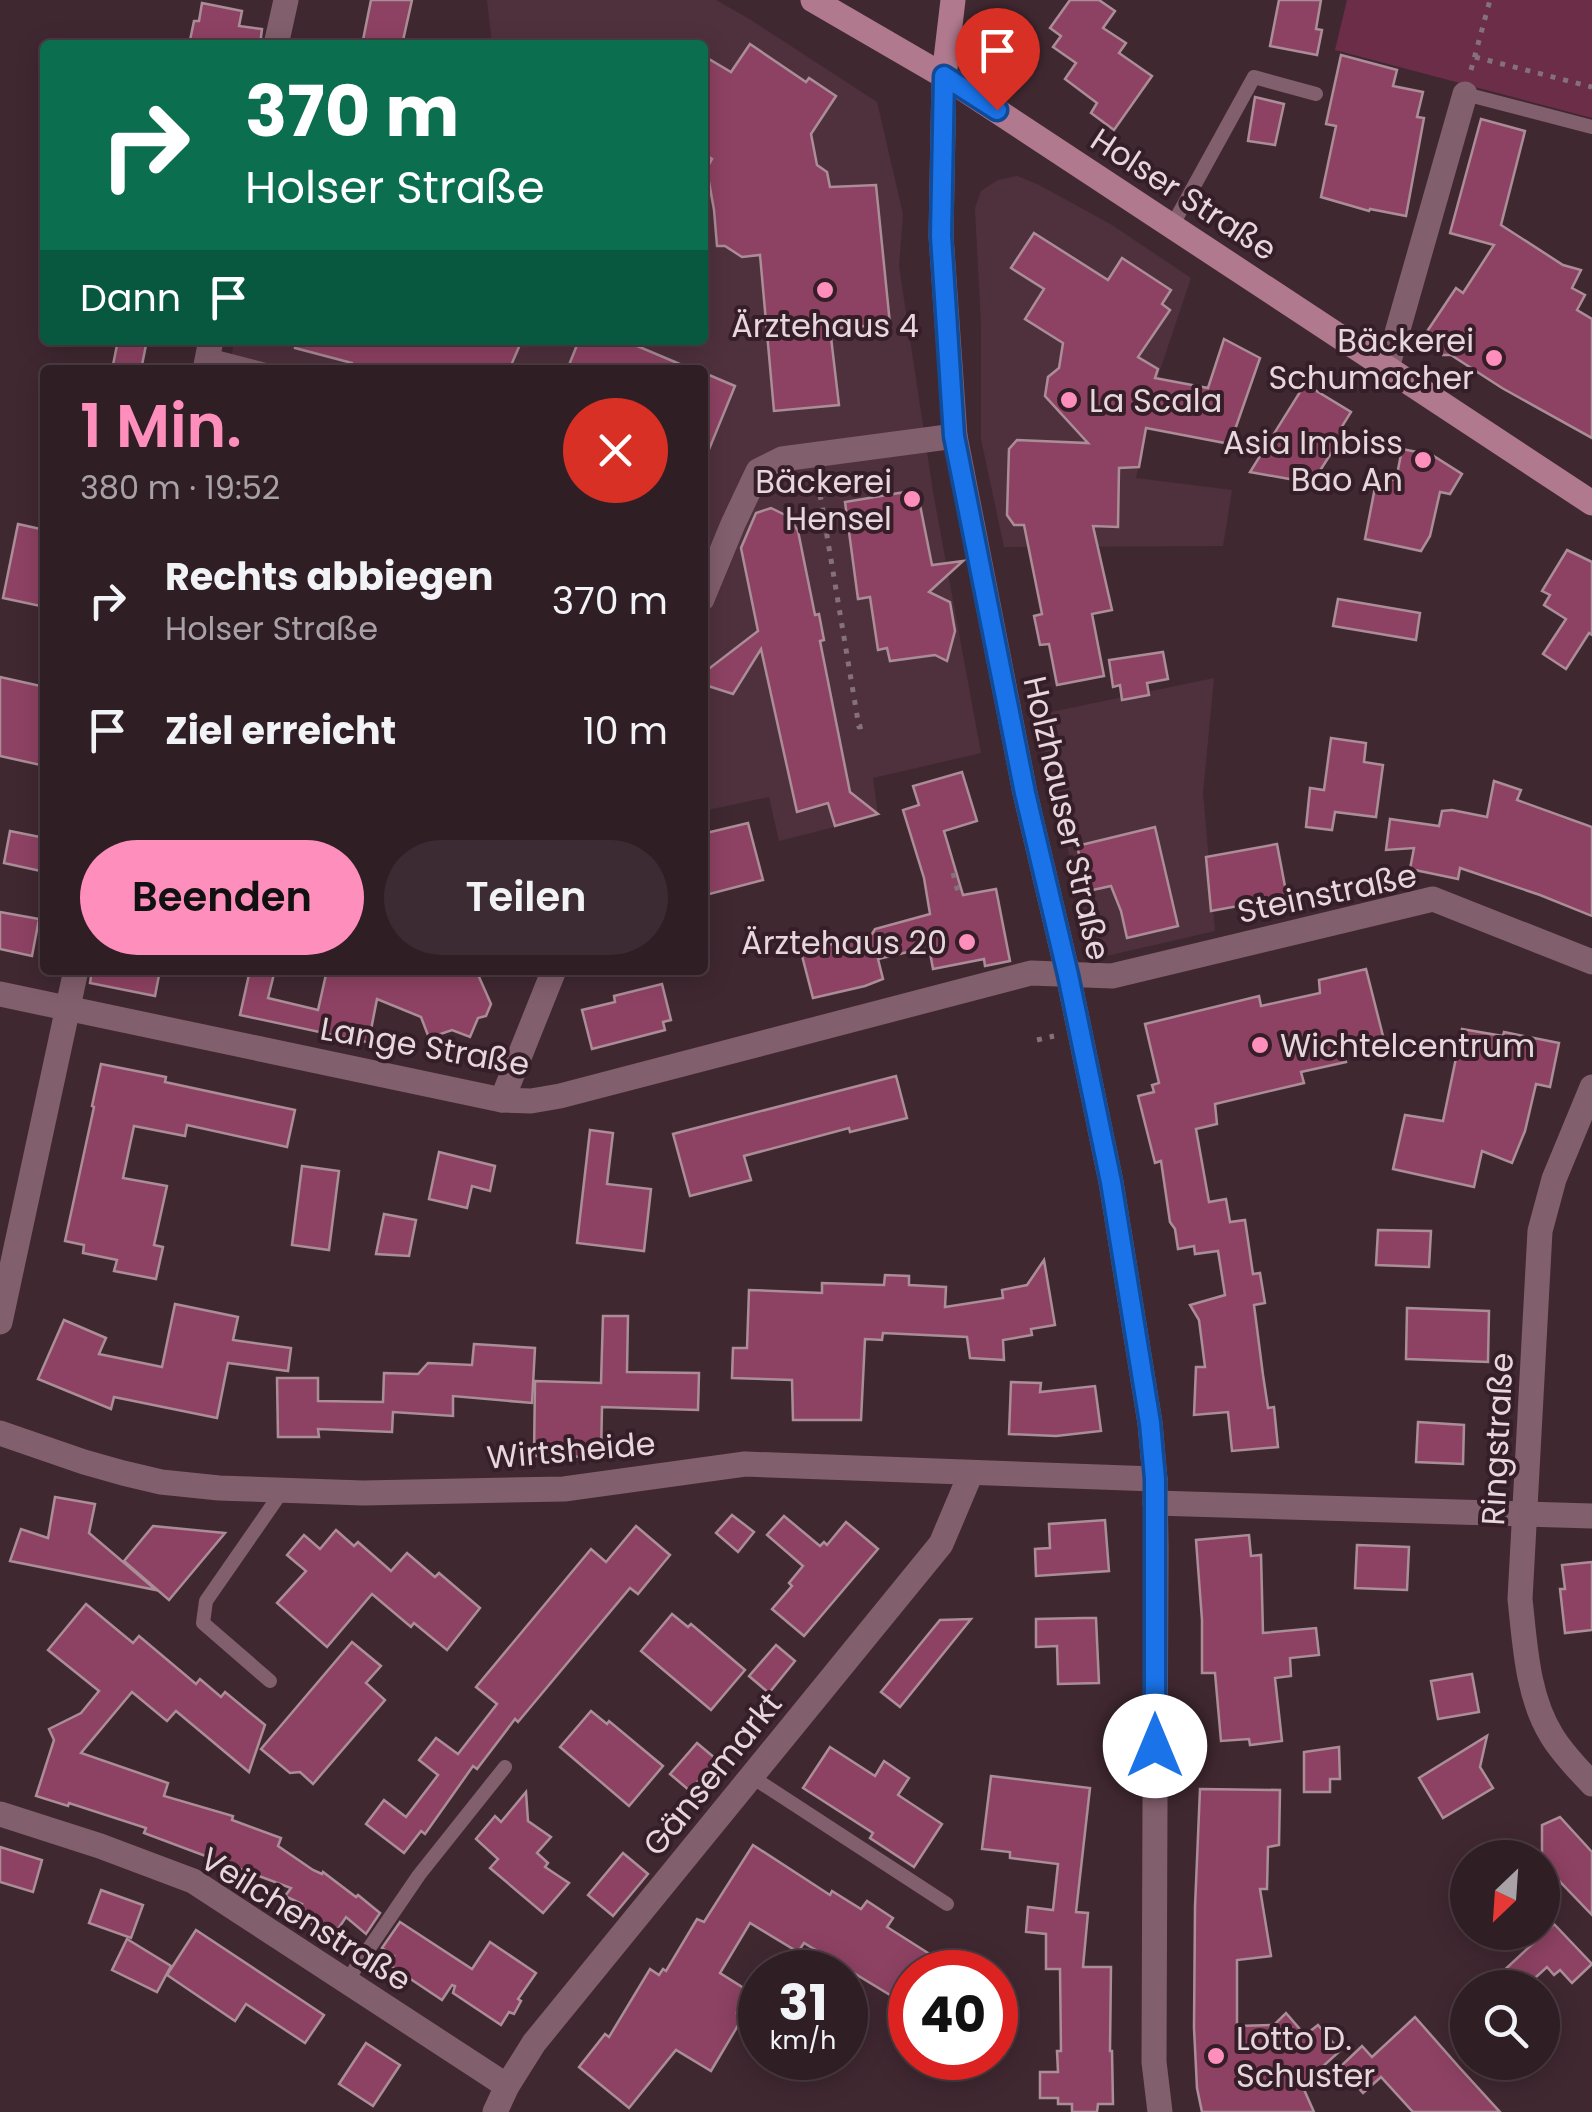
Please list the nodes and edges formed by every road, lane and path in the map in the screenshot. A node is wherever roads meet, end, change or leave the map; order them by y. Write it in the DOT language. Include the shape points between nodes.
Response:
graph roads {
  1 [pos="286,0"];
  2 [pos="813,0"];
  3 [pos="954,0"];
  4 [pos="1490,0"];
  5 [pos="277,40"];
  6 [pos="1475,57"];
  7 [pos="944,76"];
  8 [pos="1592,87"];
  9 [pos="1316,94"];
  10 [pos="1465,94"];
  11 [pos="1592,126"];
  12 [pos="1172,226"];
  13 [pos="208,355"];
  14 [pos="247,365"];
  15 [pos="1387,368"];
  16 [pos="954,436"];
  17 [pos="814,454"];
  18 [pos="1592,504"];
  19 [pos="708,584"];
  20 [pos="868,725"];
  21 [pos="953,874"];
  22 [pos="959,896"];
  23 [pos="1592,962"];
  24 [pos="75,975"];
  25 [pos="552,975"];
  26 [pos="1068,975"];
  27 [pos="0,994"];
  28 [pos="68,1008"];
  29 [pos="1592,1088"];
  30 [pos="502,1100"];
  31 [pos="0,1322"];
  32 [pos="0,1432"];
  33 [pos="971,1473"];
  34 [pos="283,1490"];
  35 [pos="1155,1491"];
  36 [pos="1526,1513"];
  37 [pos="1592,1516"];
  38 [pos="270,1681"];
  39 [pos="504,1767"];
  40 [pos="752,1777"];
  41 [pos="1592,1784"];
  42 [pos="0,1814"];
  43 [pos="947,1904"];
  44 [pos="346,1982"];
  45 [pos="507,2086"];
  46 [pos="496,2112"];
  47 [pos="1160,2112"];
  1 -- 5 [label="street"];
  2 -- 7 [label="main road, Holser Straße"];
  3 -- 7 [label="main road"];
  4 -- 6 [label="path"];
  6 -- 8 [label="path"];
  6 -- 10 [label="path"];
  7 -- 12 [label="main road, Holser Straße"];
  7 -- 16 [label="street, Holzhauser Straße" via="941,236"];
  9 -- 12 [label="lane" via="1254,77"];
  10 -- 11 [label="lane"];
  10 -- 15 [label="street"];
  12 -- 15 [label="main road, Holser Straße"];
  13 -- 14 [label="lane"];
  15 -- 18 [label="main road, Holser Straße"];
  16 -- 17 [label="street"];
  16 -- 26 [label="street, Holzhauser Straße"];
  17 -- 19 [label="street" via="758,471"];
  17 -- 20 [label="path" via="859,727"];
  21 -- 22 [label="path"];
  23 -- 26 [label="street, Steinstraße" via="1432,899 1112,976"];
  24 -- 28 [label="street"];
  25 -- 30 [label="street"];
  26 -- 30 [label="street, Lange Straße" via="1031,973 560,1096"];
  26 -- 35 [label="street, Holzhauser Straße" via="1111,1182"];
  27 -- 28 [label="street, Lange Straße"];
  28 -- 30 [label="street, Lange Straße"];
  28 -- 31 [label="street"];
  29 -- 36 [label="street, Ringstraße" via="1540,1232"];
  32 -- 34 [label="street, Wirtsheide" via="161,1482"];
  33 -- 34 [label="street, Wirtsheide" via="745,1464 564,1489"];
  33 -- 35 [label="street, Wirtsheide"];
  33 -- 40 [label="street, Gänsemarkt" via="942,1544"];
  34 -- 38 [label="lane" via="206,1601 203,1622"];
  35 -- 36 [label="street, Wirtsheide"];
  35 -- 47 [label="street, Holzhauser Straße" via="1154,2062"];
  36 -- 37 [label="street, Wirtsheide"];
  36 -- 41 [label="street, Ringstraße" via="1520,1598 1535,1696 1550,1734"];
  39 -- 44 [label="lane"];
  40 -- 43 [label="lane"];
  40 -- 45 [label="street, Gänsemarkt" via="534,2043"];
  42 -- 44 [label="street, Veilchenstraße" via="193,1881"];
  44 -- 45 [label="street, Veilchenstraße"];
  45 -- 46 [label="street, Gänsemarkt"];
}
